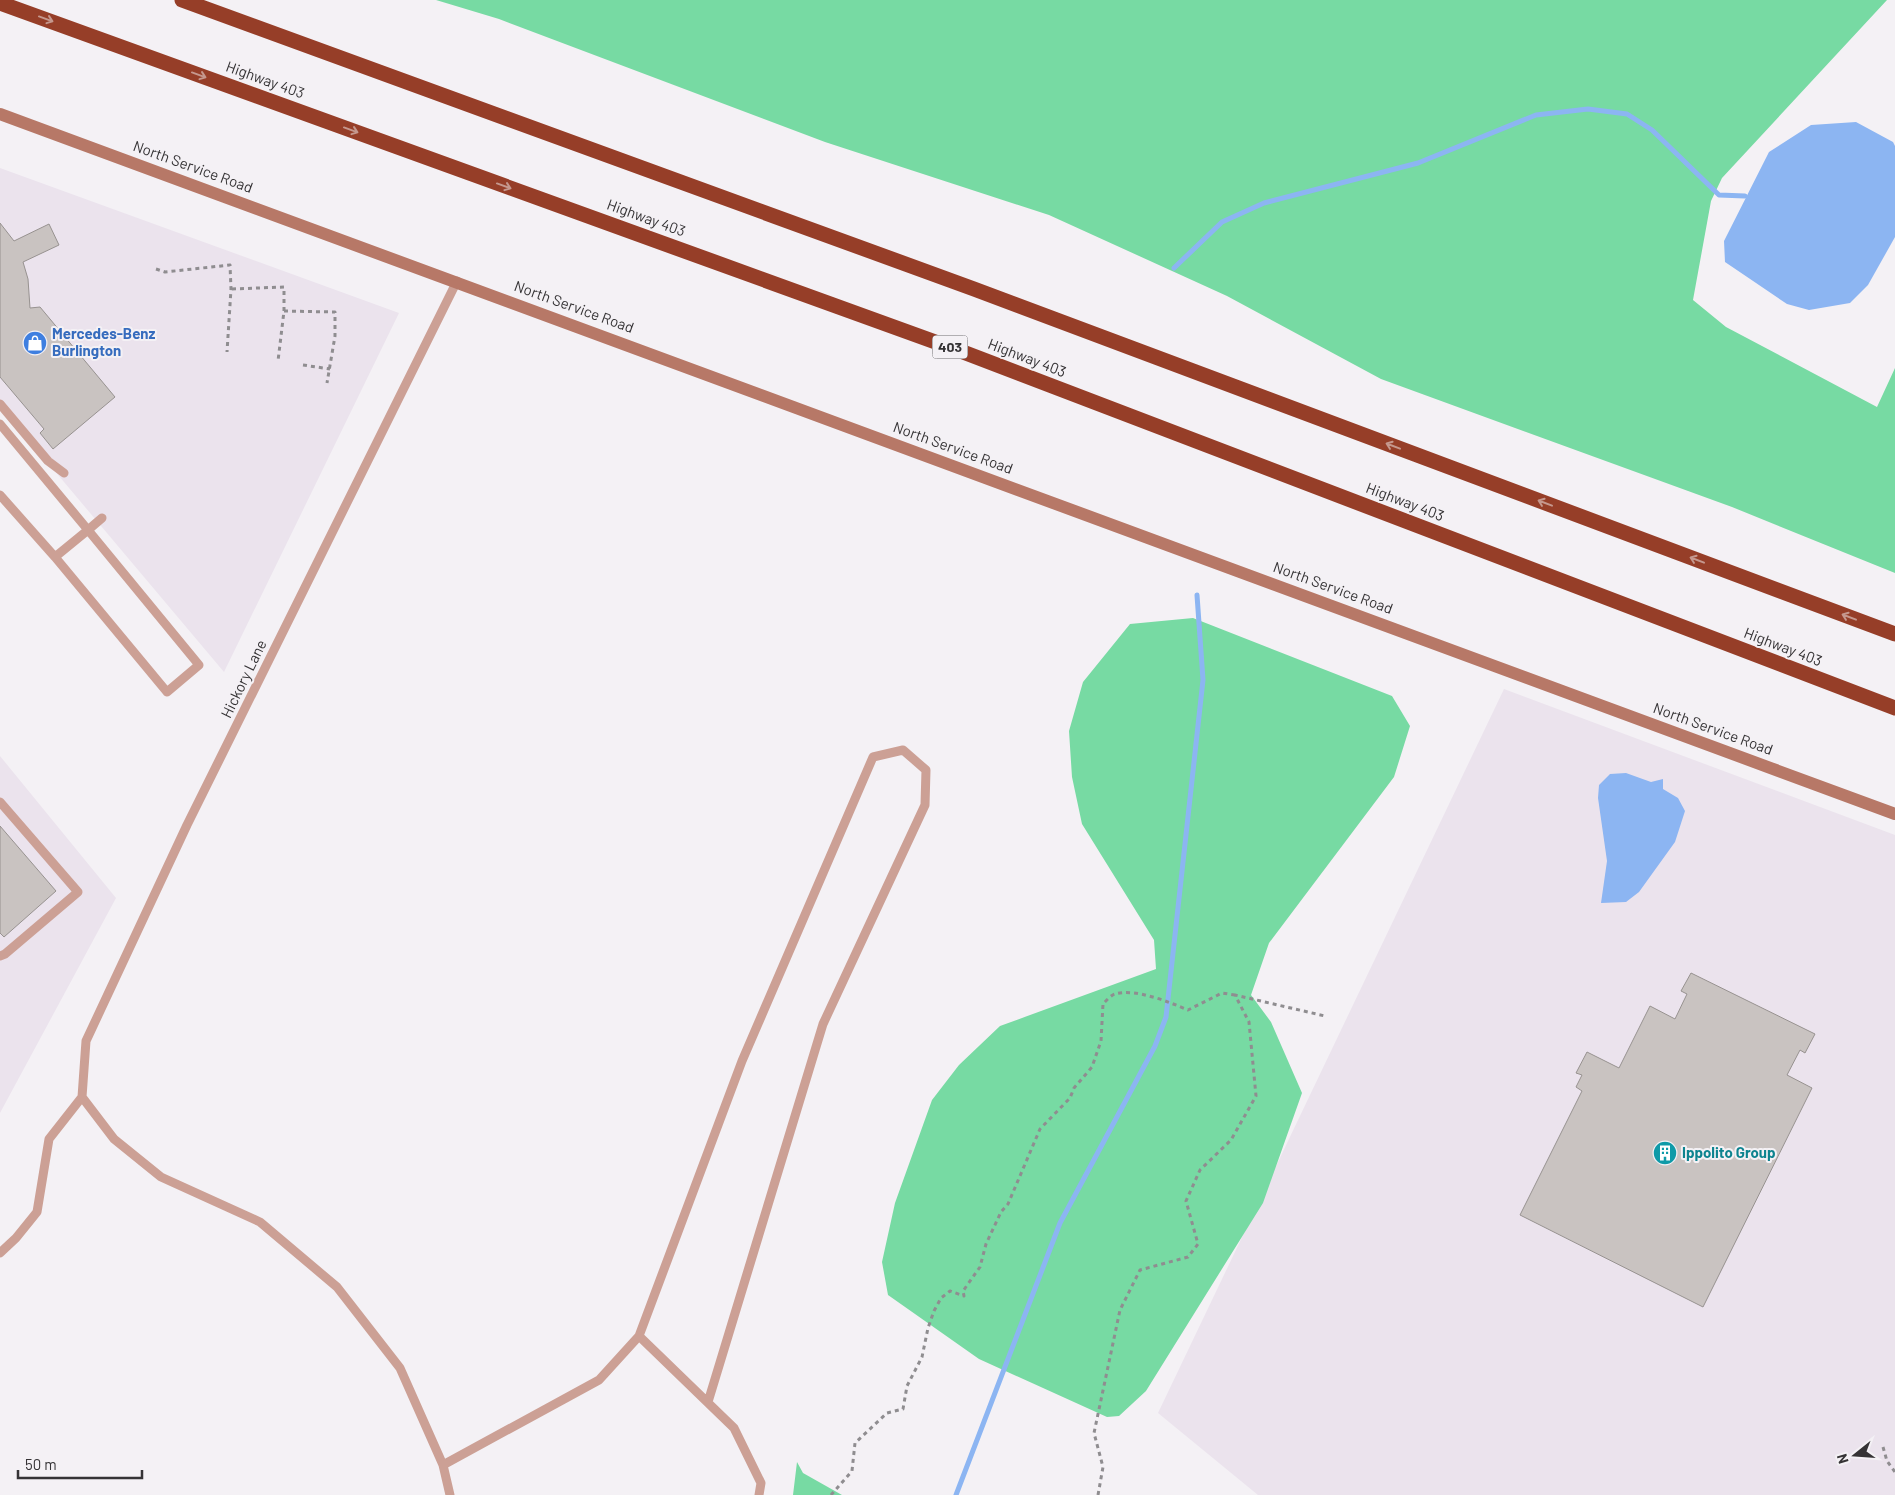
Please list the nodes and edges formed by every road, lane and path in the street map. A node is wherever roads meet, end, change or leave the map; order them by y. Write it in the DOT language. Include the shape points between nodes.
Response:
graph roads {
  1 [pos="182,0"];
  2 [pos="0,3"];
  3 [pos="0,114"];
  4 [pos="156,269"];
  5 [pos="458,282"];
  6 [pos="231,289"];
  7 [pos="284,310"];
  8 [pos="228,352"];
  9 [pos="278,361"];
  10 [pos="303,365"];
  11 [pos="330,369"];
  12 [pos="327,383"];
  13 [pos="0,404"];
  14 [pos="0,424"];
  15 [pos="64,473"];
  16 [pos="0,495"];
  17 [pos="102,518"];
  18 [pos="88,530"];
  19 [pos="55,557"];
  20 [pos="1895,634"];
  21 [pos="1895,708"];
  22 [pos="0,802"];
  23 [pos="1895,814"];
  24 [pos="0,956"];
  25 [pos="1235,995"];
  26 [pos="1325,1016"];
  27 [pos="82,1097"];
  28 [pos="0,1253"];
  29 [pos="639,1336"];
  30 [pos="708,1402"];
  31 [pos="1883,1447"];
  32 [pos="443,1464"];
  33 [pos="1895,1472"];
  34 [pos="450,1495"];
  35 [pos="759,1495"];
  36 [pos="832,1495"];
  37 [pos="1098,1495"];
  20 -- 1 [label="highway, one-way" via="974,289"];
  2 -- 21 [label="highway, Highway 403 / 403, one-way" via="953,348"];
  3 -- 5 [label="street, North Service Road"];
  4 -- 6 [label="path" via="165,272 230,265"];
  5 -- 23 [label="street, North Service Road"];
  5 -- 27 [label="lane, Hickory Lane" via="187,825 90,1032 86,1042"];
  6 -- 7 [label="path" via="284,287"];
  6 -- 8 [label="path"];
  7 -- 9 [label="path"];
  7 -- 11 [label="path" via="335,312"];
  10 -- 11 [label="path"];
  11 -- 12 [label="path"];
  13 -- 15 [label="lane" via="48,462"];
  14 -- 18 [label="lane"];
  16 -- 19 [label="lane"];
  17 -- 18 [label="lane"];
  18 -- 19 [label="lane"];
  18 -- 19 [label="lane" via="199,665 167,692"];
  22 -- 24 [label="lane" via="78,892"];
  25 -- 26 [label="path"];
  25 -- 36 [label="path" via="1222,993 1188,1010 1132,992 1114,994 1103,1004 1102,1041 1092,1067 1074,1088 1070,1098 1040,1129 1008,1204 986,1244 980,1267 963,1291 964,1296 950,1291 941,1298 928,1328 922,1358 907,1386 903,1409 887,1413 854,1443 852,1471"];
  25 -- 37 [label="path" via="1249,1022 1256,1096 1231,1140 1200,1170 1186,1201 1198,1244 1188,1257 1140,1270 1120,1310 1094,1433 1103,1467"];
  27 -- 28 [label="lane" via="49,1139 37,1212"];
  27 -- 32 [label="lane" via="114,1139 161,1177 260,1222 337,1287 400,1368"];
  29 -- 30 [label="lane"];
  29 -- 30 [label="lane" via="742,1061 873,757 903,750 926,770 925,806 823,1024"];
  29 -- 32 [label="lane" via="599,1380"];
  30 -- 35 [label="lane" via="734,1428 761,1483"];
  31 -- 33 [label="path"];
  32 -- 34 [label="lane"];
}
